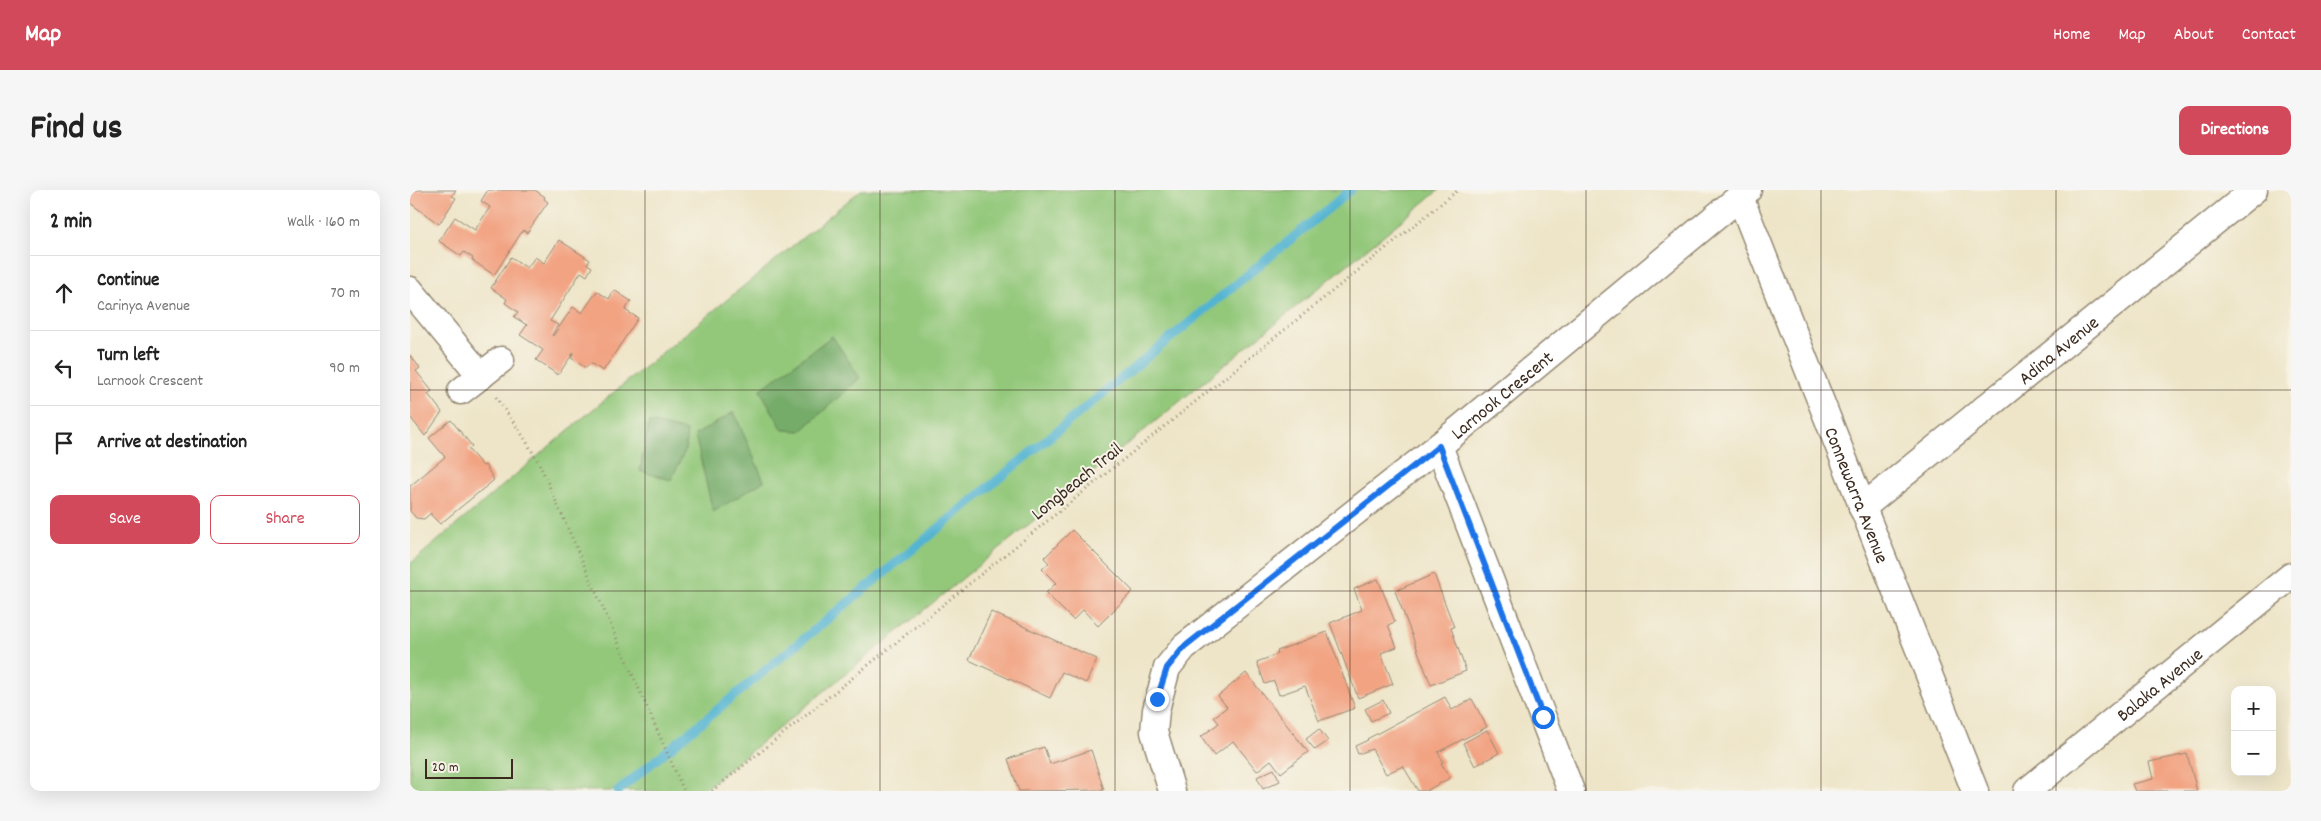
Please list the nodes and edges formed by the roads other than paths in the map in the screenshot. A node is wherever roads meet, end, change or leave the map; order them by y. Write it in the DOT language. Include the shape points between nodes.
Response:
graph roads {
  1 [pos="2254,190"];
  2 [pos="1744,194"];
  3 [pos="410,290"];
  4 [pos="501,360"];
  5 [pos="1439,446"];
  6 [pos="1862,508"];
  7 [pos="2291,576"];
  8 [pos="1172,791"];
  9 [pos="1571,791"];
  10 [pos="1975,791"];
  11 [pos="2027,791"];
  1 -- 6 [label="street, Adina Avenue"];
  2 -- 5 [label="street, Larnook Crescent"];
  2 -- 6 [label="street, Connewarra Avenue"];
  3 -- 4 [label="street" via="471,383"];
  5 -- 8 [label="street, Larnook Crescent" via="1184,647 1167,668 1157,699 1154,732"];
  5 -- 9 [label="street"];
  6 -- 10 [label="street, Connewarra Avenue"];
  7 -- 11 [label="street, Balaka Avenue"];
}
